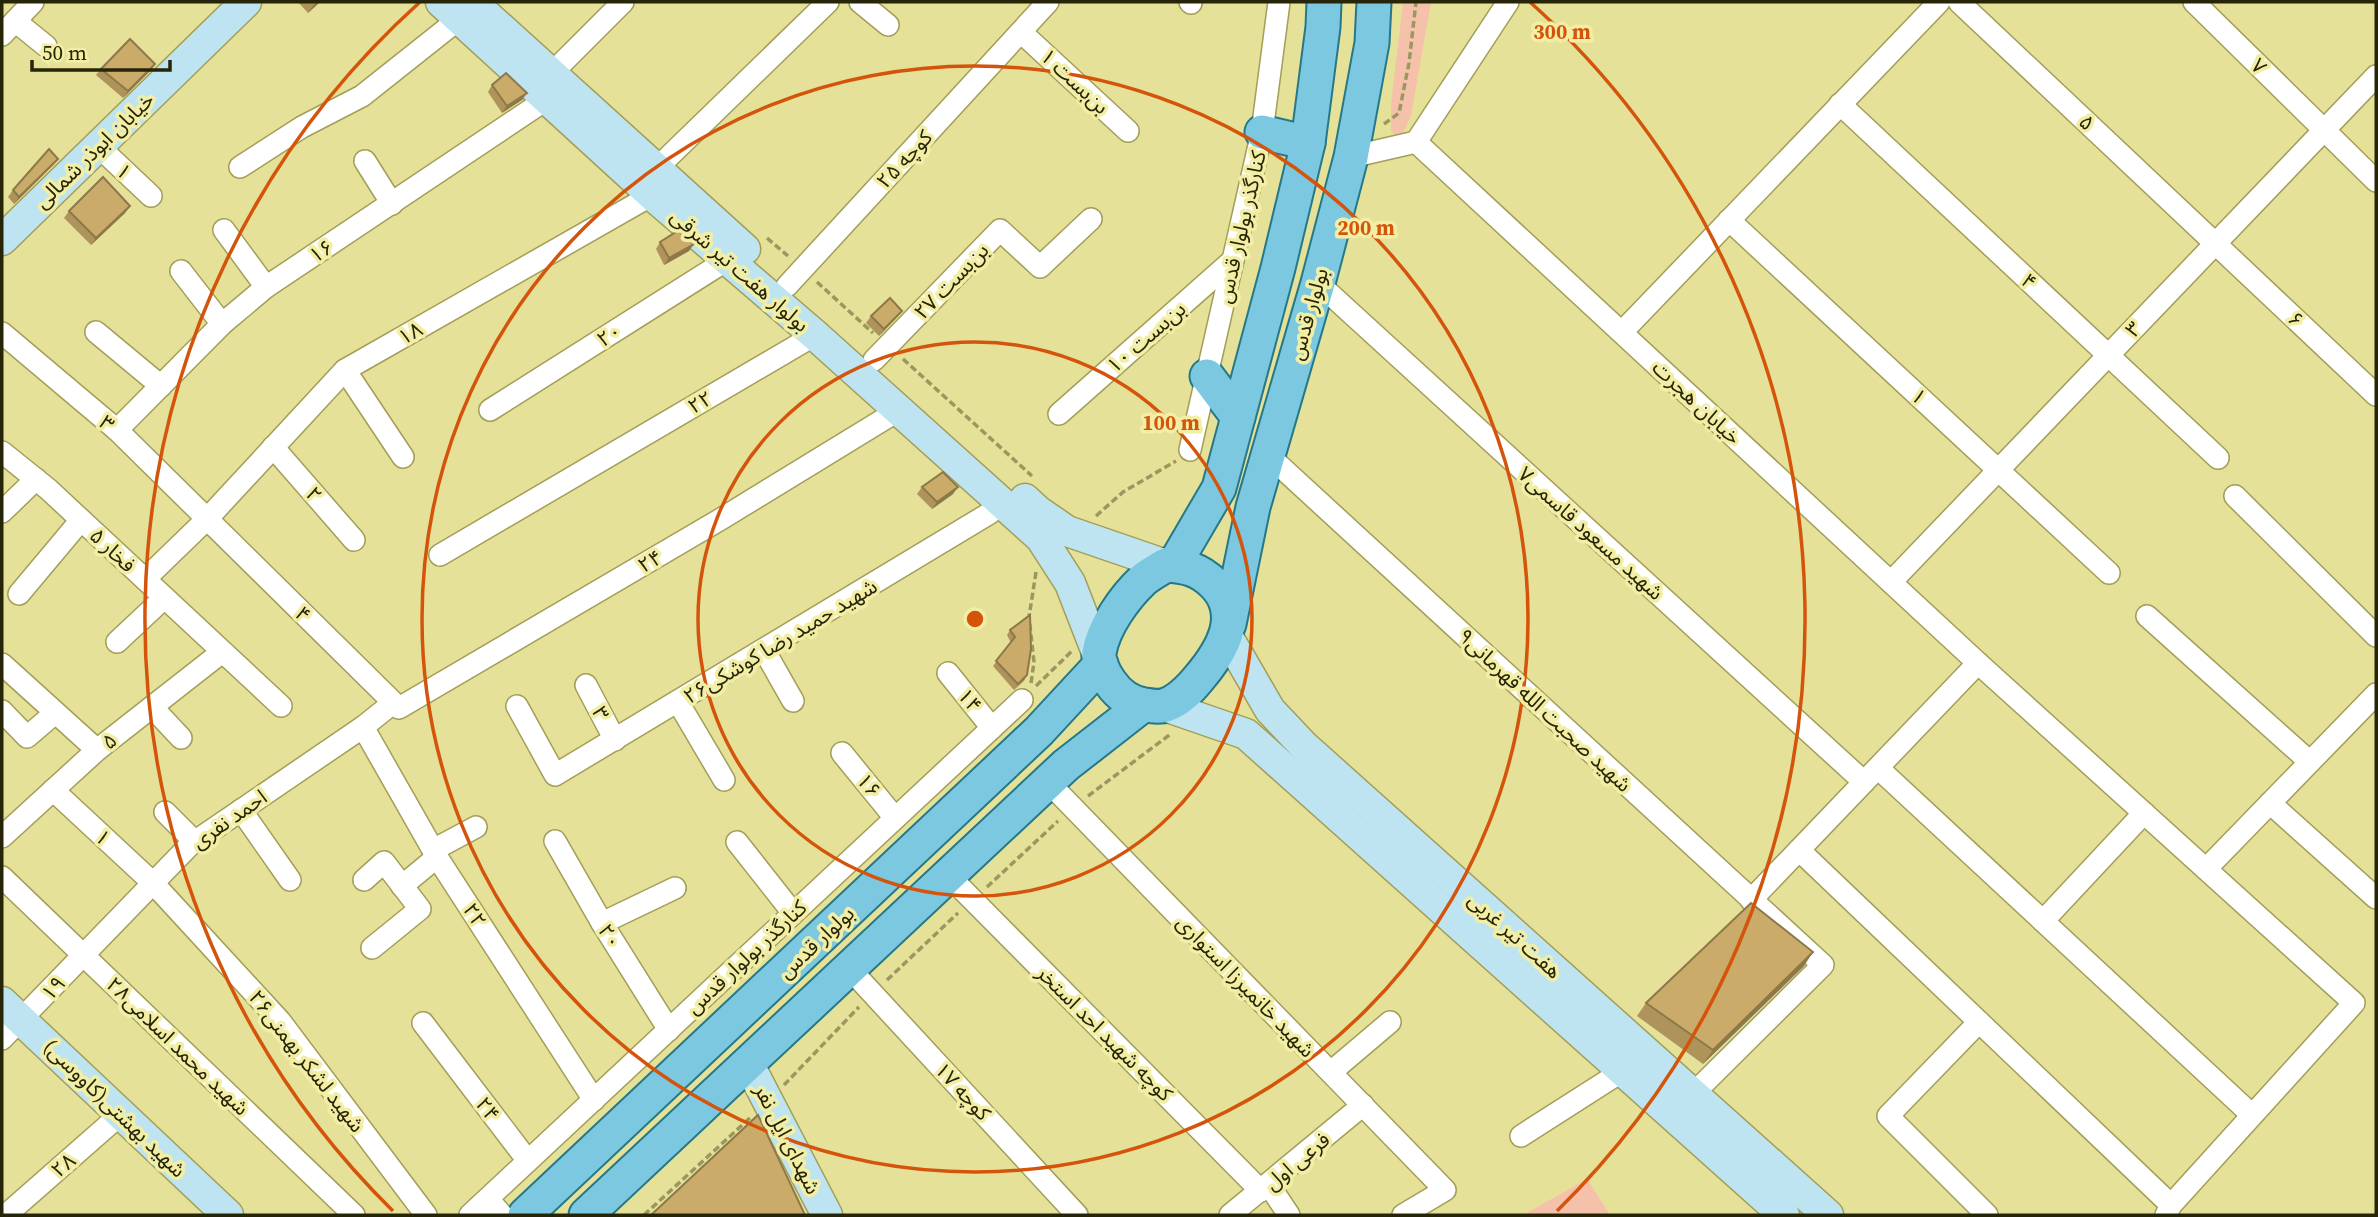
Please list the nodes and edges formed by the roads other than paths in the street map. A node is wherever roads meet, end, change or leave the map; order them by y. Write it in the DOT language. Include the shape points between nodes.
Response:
graph roads {
  1 [pos="33,2"];
  2 [pos="246,2"];
  3 [pos="623,2"];
  4 [pos="860,2"];
  5 [pos="1048,2"];
  6 [pos="1279,2"];
  7 [pos="1324,2"];
  8 [pos="1374,2"];
  9 [pos="1508,2"];
  10 [pos="1939,2"];
  11 [pos="1959,2"];
  12 [pos="2194,2"];
  13 [pos="822,4"];
  14 [pos="457,7"];
  15 [pos="888,25"];
  16 [pos="8,28"];
  17 [pos="1021,32"];
  18 [pos="46,46"];
  19 [pos="2376,76"];
  20 [pos="549,87"];
  21 [pos="1840,104"];
  22 [pos="2324,130"];
  23 [pos="1128,131"];
  24 [pos="1262,132"];
  25 [pos="1416,142"];
  26 [pos="1308,143"];
  27 [pos="98,146"];
  28 [pos="1352,151"];
  29 [pos="365,162"];
  30 [pos="240,167"];
  31 [pos="2376,181"];
  32 [pos="654,182"];
  33 [pos="151,196"];
  34 [pos="392,204"];
  35 [pos="694,217"];
  36 [pos="1091,219"];
  37 [pos="1729,220"];
  38 [pos="224,230"];
  39 [pos="2,240"];
  40 [pos="2216,243"];
  41 [pos="727,260"];
  42 [pos="1233,260"];
  43 [pos="181,271"];
  44 [pos="794,278"];
  45 [pos="1318,283"];
  46 [pos="266,287"];
  47 [pos="222,324"];
  48 [pos="96,332"];
  49 [pos="1622,332"];
  50 [pos="2,333"];
  51 [pos="815,335"];
  52 [pos="880,353"];
  53 [pos="2108,355"];
  54 [pos="345,370"];
  55 [pos="1207,376"];
  56 [pos="161,386"];
  57 [pos="2376,395"];
  58 [pos="490,410"];
  59 [pos="899,410"];
  60 [pos="1059,414"];
  61 [pos="1238,417"];
  62 [pos="117,430"];
  63 [pos="273,447"];
  64 [pos="1190,450"];
  65 [pos="2,452"];
  66 [pos="1268,455"];
  67 [pos="403,457"];
  68 [pos="2218,458"];
  69 [pos="1998,470"];
  70 [pos="36,479"];
  71 [pos="1219,488"];
  72 [pos="2235,496"];
  73 [pos="1002,503"];
  74 [pos="1253,507"];
  75 [pos="2,512"];
  76 [pos="207,519"];
  77 [pos="81,520"];
  78 [pos="1065,530"];
  79 [pos="354,540"];
  80 [pos="440,555"];
  81 [pos="1170,565"];
  82 [pos="2109,573"];
  83 [pos="145,579"];
  84 [pos="1891,582"];
  85 [pos="19,594"];
  86 [pos="164,598"];
  87 [pos="2147,616"];
  88 [pos="1227,629"];
  89 [pos="2376,636"];
  90 [pos="117,642"];
  91 [pos="764,650"];
  92 [pos="1096,651"];
  93 [pos="222,652"];
  94 [pos="1978,663"];
  95 [pos="2,664"];
  96 [pos="948,673"];
  97 [pos="586,685"];
  98 [pos="1022,700"];
  99 [pos="793,701"];
  100 [pos="678,702"];
  101 [pos="281,706"];
  102 [pos="396,706"];
  103 [pos="517,706"];
  104 [pos="2372,706"];
  105 [pos="152,707"];
  106 [pos="1167,709"];
  107 [pos="2,711"];
  108 [pos="55,713"];
  109 [pos="363,727"];
  110 [pos="992,727"];
  111 [pos="1039,731"];
  112 [pos="181,738"];
  113 [pos="615,740"];
  114 [pos="97,750"];
  115 [pos="842,753"];
  116 [pos="2310,762"];
  117 [pos="1057,774"];
  118 [pos="1871,775"];
  119 [pos="724,780"];
  120 [pos="936,780"];
  121 [pos="986,781"];
  122 [pos="53,790"];
  123 [pos="2270,803"];
  124 [pos="242,810"];
  125 [pos="165,812"];
  126 [pos="2144,813"];
  127 [pos="895,818"];
  128 [pos="476,827"];
  129 [pos="2,837"];
  130 [pos="555,841"];
  131 [pos="195,842"];
  132 [pos="737,842"];
  133 [pos="1799,850"];
  134 [pos="435,853"];
  135 [pos="2206,869"];
  136 [pos="948,875"];
  137 [pos="2,877"];
  138 [pos="290,880"];
  139 [pos="364,880"];
  140 [pos="153,883"];
  141 [pos="402,886"];
  142 [pos="675,888"];
  143 [pos="2376,898"];
  144 [pos="1751,900"];
  145 [pos="793,913"];
  146 [pos="2043,922"];
  147 [pos="602,923"];
  148 [pos="372,948"];
  149 [pos="83,956"];
  150 [pos="849,968"];
  151 [pos="9,1020"];
  152 [pos="1390,1022"];
  153 [pos="1979,1022"];
  154 [pos="422,1023"];
  155 [pos="669,1030"];
  156 [pos="748,1063"];
  157 [pos="1331,1072"];
  158 [pos="1621,1072"];
  159 [pos="1693,1094"];
  160 [pos="594,1100"];
  161 [pos="1363,1105"];
  162 [pos="121,1114"];
  163 [pos="2252,1115"];
  164 [pos="1521,1136"];
  165 [pos="528,1161"];
  166 [pos="1265,1188"];
  167 [pos="488,1199"];
  168 [pos="2169,1210"];
  169 [pos="7,1212"];
  170 [pos="228,1215"];
  171 [pos="354,1215"];
  172 [pos="426,1215"];
  173 [pos="470,1215"];
  174 [pos="502,1215"];
  175 [pos="525,1215"];
  176 [pos="586,1215"];
  177 [pos="827,1215"];
  178 [pos="1077,1215"];
  179 [pos="1230,1215"];
  180 [pos="1289,1215"];
  181 [pos="1403,1215"];
  182 [pos="1784,1215"];
  183 [pos="1828,1215"];
  184 [pos="1987,1215"];
  1 -- 16 [label="street"];
  2 -- 27 [label="main road, خیابان ابوذر شمالی"];
  3 -- 20 [label="street, ۱۶"];
  4 -- 15 [label="street"];
  5 -- 17 [label="street, کوچه ۲۵"];
  6 -- 24 [label="street, کنارگذر بولوار قدس"];
  7 -- 26 [label="main road, بولوار قدس"];
  8 -- 28 [label="main road, بولوار قدس" via="1372,43"];
  9 -- 25 [label="street"];
  10 -- 21 [label="street"];
  11 -- 40 [label="street, ۵"];
  12 -- 22 [label="street, ۷"];
  13 -- 32 [label="street, ۱۸"];
  14 -- 20 [label="main road, بولوار هفت تیر شرقی"];
  14 -- 30 [label="street" via="362,96"];
  16 -- 18 [label="street"];
  17 -- 23 [label="street, بن‌بست ۱"];
  17 -- 44 [label="street, کوچه ۲۵"];
  19 -- 22 [label="street, ۳"];
  20 -- 32 [label="main road, بولوار هفت تیر شرقی"];
  20 -- 34 [label="street, ۱۶"];
  21 -- 37 [label="street"];
  21 -- 53 [label="street, ۴"];
  22 -- 31 [label="street, ۷"];
  22 -- 40 [label="street, ۳"];
  24 -- 26 [label="main road"];
  24 -- 42 [label="street, کنارگذر بولوار قدس"];
  25 -- 28 [label="street"];
  25 -- 49 [label="street, خیابان هجرت"];
  26 -- 61 [label="main road, بولوار قدس"];
  27 -- 33 [label="street, ۱"];
  27 -- 39 [label="main road, خیابان ابوذر شمالی"];
  28 -- 45 [label="main road, بولوار قدس"];
  29 -- 34 [label="street"];
  32 -- 35 [label="main road, بولوار هفت تیر شرقی"];
  32 -- 54 [label="street, ۱۸"];
  34 -- 46 [label="street, ۱۶"];
  35 -- 41 [label="main road, بولوار هفت تیر شرقی"];
  35 -- 44 [label="main road, بولوار هفت تیر شرقی"];
  36 -- 52 [label="street, بن‌بست ۲۷" via="1040,268 1000,230"];
  37 -- 49 [label="street"];
  37 -- 69 [label="street, ۱"];
  38 -- 46 [label="street"];
  40 -- 53 [label="street, ۳"];
  40 -- 57 [label="street, ۶"];
  41 -- 51 [label="main road, بولوار هفت تیر شرقی"];
  41 -- 58 [label="street, ۲۰"];
  42 -- 55 [label="street, کنارگذر بولوار قدس"];
  42 -- 60 [label="street, بن‌بست ۱۰"];
  43 -- 47 [label="street"];
  44 -- 52 [label="main road, بولوار هفت تیر شرقی"];
  45 -- 66 [label="main road, بولوار قدس"];
  45 -- 118 [label="street, شهید مسعود قاسمی۷"];
  46 -- 47 [label="street, ۱۶"];
  47 -- 56 [label="street, ۱۶"];
  48 -- 56 [label="street"];
  49 -- 84 [label="street, خیابان هجرت"];
  50 -- 62 [label="street, ۳"];
  51 -- 59 [label="main road, بولوار هفت تیر شرقی"];
  51 -- 80 [label="street, ۲۲"];
  52 -- 78 [label="main road, بولوار هفت تیر شرقی" via="1038,511"];
  53 -- 68 [label="street, ۴"];
  53 -- 69 [label="street, ۳"];
  54 -- 63 [label="street, ۱۸"];
  54 -- 67 [label="street"];
  55 -- 61 [label="main road"];
  55 -- 64 [label="street, کنارگذر بولوار قدس"];
  56 -- 62 [label="street, ۱۶"];
  59 -- 73 [label="main road, بولوار هفت تیر شرقی"];
  59 -- 102 [label="street, ۲۴" via="721,519"];
  61 -- 71 [label="main road, بولوار قدس"];
  62 -- 76 [label="street, ۳"];
  63 -- 76 [label="street, ۱۸"];
  63 -- 79 [label="street, ۲"];
  65 -- 70 [label="street, فخار ۵"];
  66 -- 74 [label="main road, بولوار قدس"];
  66 -- 144 [label="street, شهید صحبت الله قهرمانی۹"];
  69 -- 82 [label="street, ۱"];
  69 -- 84 [label="street, ۳"];
  70 -- 75 [label="street"];
  70 -- 77 [label="street, فخار ۵"];
  71 -- 74 [label="main road" via="1222,500 1233,508"];
  71 -- 81 [label="main road, بولوار قدس"];
  72 -- 89 [label="street"];
  73 -- 78 [label="main road, بولوار هفت تیر شرقی"];
  73 -- 91 [label="street, شهید حمید رضا کوشکی۲۶"];
  74 -- 88 [label="main road, بولوار قدس"];
  76 -- 83 [label="street, ۱۸"];
  76 -- 102 [label="street, ۴"];
  77 -- 83 [label="street, فخار ۵"];
  77 -- 85 [label="street"];
  78 -- 81 [label="main road"];
  78 -- 92 [label="main road" via="1070,583"];
  81 -- 88 [label="main road" via="1203,573 1217,587 1227,601"];
  81 -- 92 [label="main road" via="1144,580 1123,604"];
  83 -- 86 [label="street, فخار ۵"];
  84 -- 94 [label="street, خیابان هجرت"];
  86 -- 90 [label="street"];
  86 -- 93 [label="street, فخار ۵"];
  87 -- 116 [label="street"];
  88 -- 106 [label="main road" via="1214,660"];
  88 -- 159 [label="main road, هفت تیر غربی" via="1270,710 1304,746"];
  91 -- 99 [label="street"];
  91 -- 100 [label="street, شهید حمید رضا کوشکی۲۶"];
  92 -- 106 [label="main road" via="1105,674 1129,701"];
  92 -- 111 [label="main road, بولوار قدس"];
  93 -- 101 [label="street, فخار ۵"];
  93 -- 105 [label="street, ۵"];
  94 -- 118 [label="street"];
  94 -- 126 [label="street, خیابان هجرت"];
  95 -- 108 [label="street"];
  96 -- 110 [label="street, ۱۴"];
  97 -- 113 [label="street, ۳"];
  98 -- 110 [label="street, کنارگذر بولوار قدس"];
  100 -- 113 [label="street, شهید حمید رضا کوشکی۲۶"];
  100 -- 119 [label="street"];
  102 -- 109 [label="street, احمد نفری"];
  103 -- 113 [label="street, شهید حمید رضا کوشکی۲۶" via="555,775"];
  104 -- 116 [label="street"];
  105 -- 112 [label="street"];
  105 -- 114 [label="street, ۵"];
  106 -- 117 [label="main road, بولوار قدس"];
  106 -- 158 [label="main road, هفت تیر غربی" via="1245,734"];
  107 -- 108 [label="street" via="27,737"];
  108 -- 114 [label="street"];
  109 -- 124 [label="street, احمد نفری"];
  109 -- 134 [label="street, ۲۲"];
  110 -- 120 [label="street, کنارگذر بولوار قدس"];
  111 -- 117 [label="main road" via="1055,727 1073,734 1076,746"];
  111 -- 121 [label="main road, بولوار قدس"];
  114 -- 122 [label="street, ۵"];
  115 -- 127 [label="street, ۱۶"];
  116 -- 123 [label="street"];
  117 -- 136 [label="main road, بولوار قدس"];
  117 -- 157 [label="street, شهید خانمیرزا استواری" via="1072,808"];
  118 -- 133 [label="street"];
  118 -- 146 [label="street, شهید مسعود قاسمی۷"];
  120 -- 121 [label="street"];
  120 -- 127 [label="street, کنارگذر بولوار قدس"];
  121 -- 175 [label="main road, بولوار قدس"];
  122 -- 129 [label="street, ۵"];
  122 -- 140 [label="street, ۱"];
  123 -- 135 [label="street"];
  123 -- 143 [label="street"];
  124 -- 131 [label="street, احمد نفری"];
  124 -- 138 [label="street"];
  125 -- 131 [label="street"];
  126 -- 135 [label="street, خیابان هجرت"];
  126 -- 146 [label="street"];
  127 -- 145 [label="street, کنارگذر بولوار قدس"];
  128 -- 134 [label="street"];
  130 -- 147 [label="street, ۲۰"];
  131 -- 140 [label="street, احمد نفری"];
  132 -- 145 [label="street"];
  133 -- 144 [label="street"];
  133 -- 153 [label="street"];
  134 -- 141 [label="street"];
  134 -- 160 [label="street, ۲۲"];
  135 -- 163 [label="street, خیابان هجرت" via="2354,1003"];
  136 -- 150 [label="main road, بولوار قدس"];
  136 -- 166 [label="street, کوچه شهید احد استخر"];
  137 -- 149 [label="street, شهید محمد اسلامی۲۸"];
  139 -- 141 [label="street" via="384,862"];
  140 -- 149 [label="street, احمد نفری"];
  140 -- 172 [label="street, شهید لشکر بهمنی۲۶" via="281,1021"];
  141 -- 148 [label="street" via="420,909"];
  142 -- 147 [label="street"];
  144 -- 159 [label="street, شهید صحبت الله قهرمانی۹" via="1823,965"];
  145 -- 155 [label="street, کنارگذر بولوار قدس"];
  146 -- 163 [label="street, شهید مسعود قاسمی۷"];
  147 -- 155 [label="street, ۲۰"];
  149 -- 151 [label="street, ۱۹"];
  149 -- 171 [label="street, شهید محمد اسلامی۲۸"];
  150 -- 156 [label="main road, بولوار قدس"];
  150 -- 178 [label="street, کوچه ۱۷"];
  151 -- 162 [label="main road, شهید بهشتی(کاووسی)"];
  152 -- 157 [label="street"];
  153 -- 168 [label="street"];
  153 -- 184 [label="street" via="1888,1116"];
  154 -- 165 [label="street, ۲۴"];
  155 -- 160 [label="street, کنارگذر بولوار قدس"];
  156 -- 176 [label="main road, بولوار قدس"];
  156 -- 177 [label="main road, شهدای ایل نفر"];
  157 -- 161 [label="street, شهید خانمیرزا استواری"];
  158 -- 164 [label="street"];
  158 -- 182 [label="main road, هفت تیر غربی"];
  159 -- 183 [label="main road, هفت تیر غربی"];
  160 -- 165 [label="street, کنارگذر بولوار قدس"];
  161 -- 166 [label="street, فرعی اول"];
  161 -- 181 [label="street, شهید خانمیرزا استواری" via="1445,1190"];
  162 -- 169 [label="street, ۲۸"];
  162 -- 170 [label="main road, شهید بهشتی(کاووسی)"];
  163 -- 168 [label="street"];
  165 -- 167 [label="street, کنارگذر بولوار قدس"];
  166 -- 179 [label="street, فرعی اول"];
  166 -- 180 [label="street, کوچه شهید احد استخر"];
  167 -- 173 [label="street, کنارگذر بولوار قدس"];
  167 -- 174 [label="street"];
}
